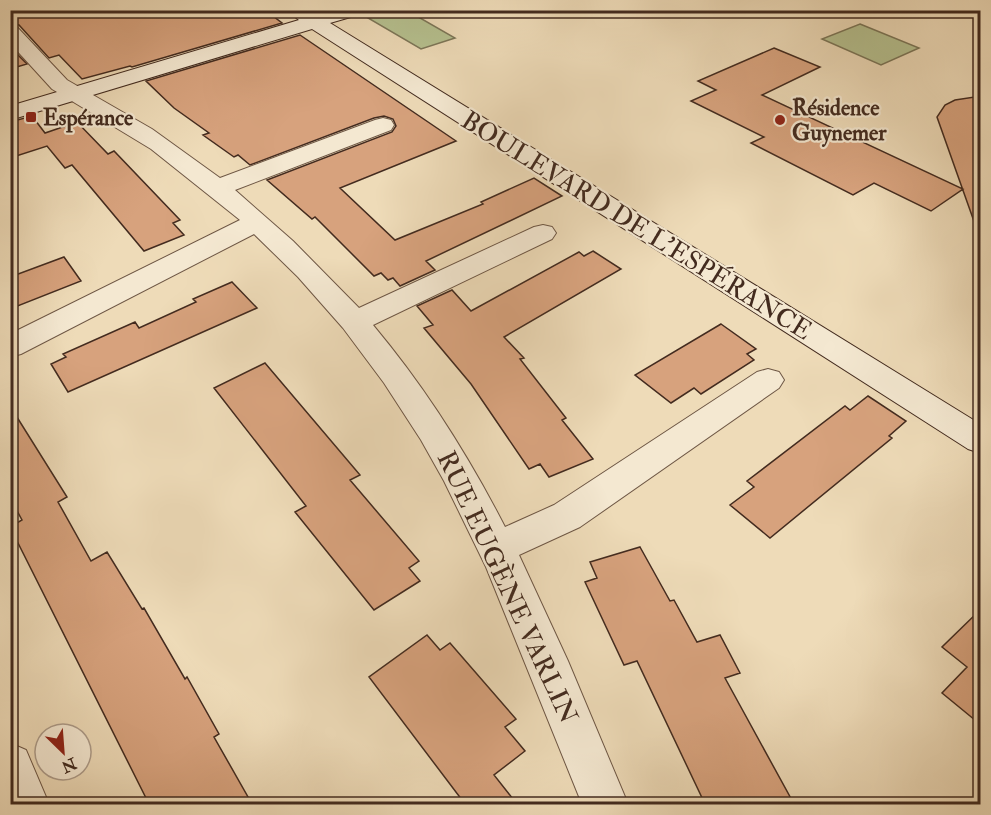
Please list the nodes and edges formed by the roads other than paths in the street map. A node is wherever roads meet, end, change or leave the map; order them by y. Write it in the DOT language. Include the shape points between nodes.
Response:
graph roads {
  1 [pos="354,10"];
  2 [pos="304,16"];
  3 [pos="10,31"];
  4 [pos="76,94"];
  5 [pos="10,113"];
  6 [pos="383,125"];
  7 [pos="216,188"];
  8 [pos="257,222"];
  9 [pos="543,232"];
  10 [pos="354,322"];
  11 [pos="10,347"];
  12 [pos="768,380"];
  13 [pos="981,440"];
  14 [pos="495,549"];
  15 [pos="10,766"];
  16 [pos="26,804"];
  17 [pos="605,804"];
  1 -- 2 [label="street"];
  2 -- 4 [label="street"];
  2 -- 13 [label="street, BOULEVARD DE L'ESPÉRANCE"];
  3 -- 4 [label="street, RUE EUGÈNE VARLIN" via="65,89"];
  4 -- 5 [label="street"];
  4 -- 7 [label="street, RUE EUGÈNE VARLIN" via="144,134"];
  6 -- 7 [label="street"];
  7 -- 8 [label="street, RUE EUGÈNE VARLIN"];
  8 -- 10 [label="street, RUE EUGÈNE VARLIN"];
  8 -- 11 [label="street"];
  9 -- 10 [label="street"];
  10 -- 14 [label="street, RUE EUGÈNE VARLIN" via="433,430"];
  12 -- 14 [label="street" via="567,516"];
  14 -- 17 [label="street, RUE EUGÈNE VARLIN"];
  15 -- 16 [label="street"];
}
